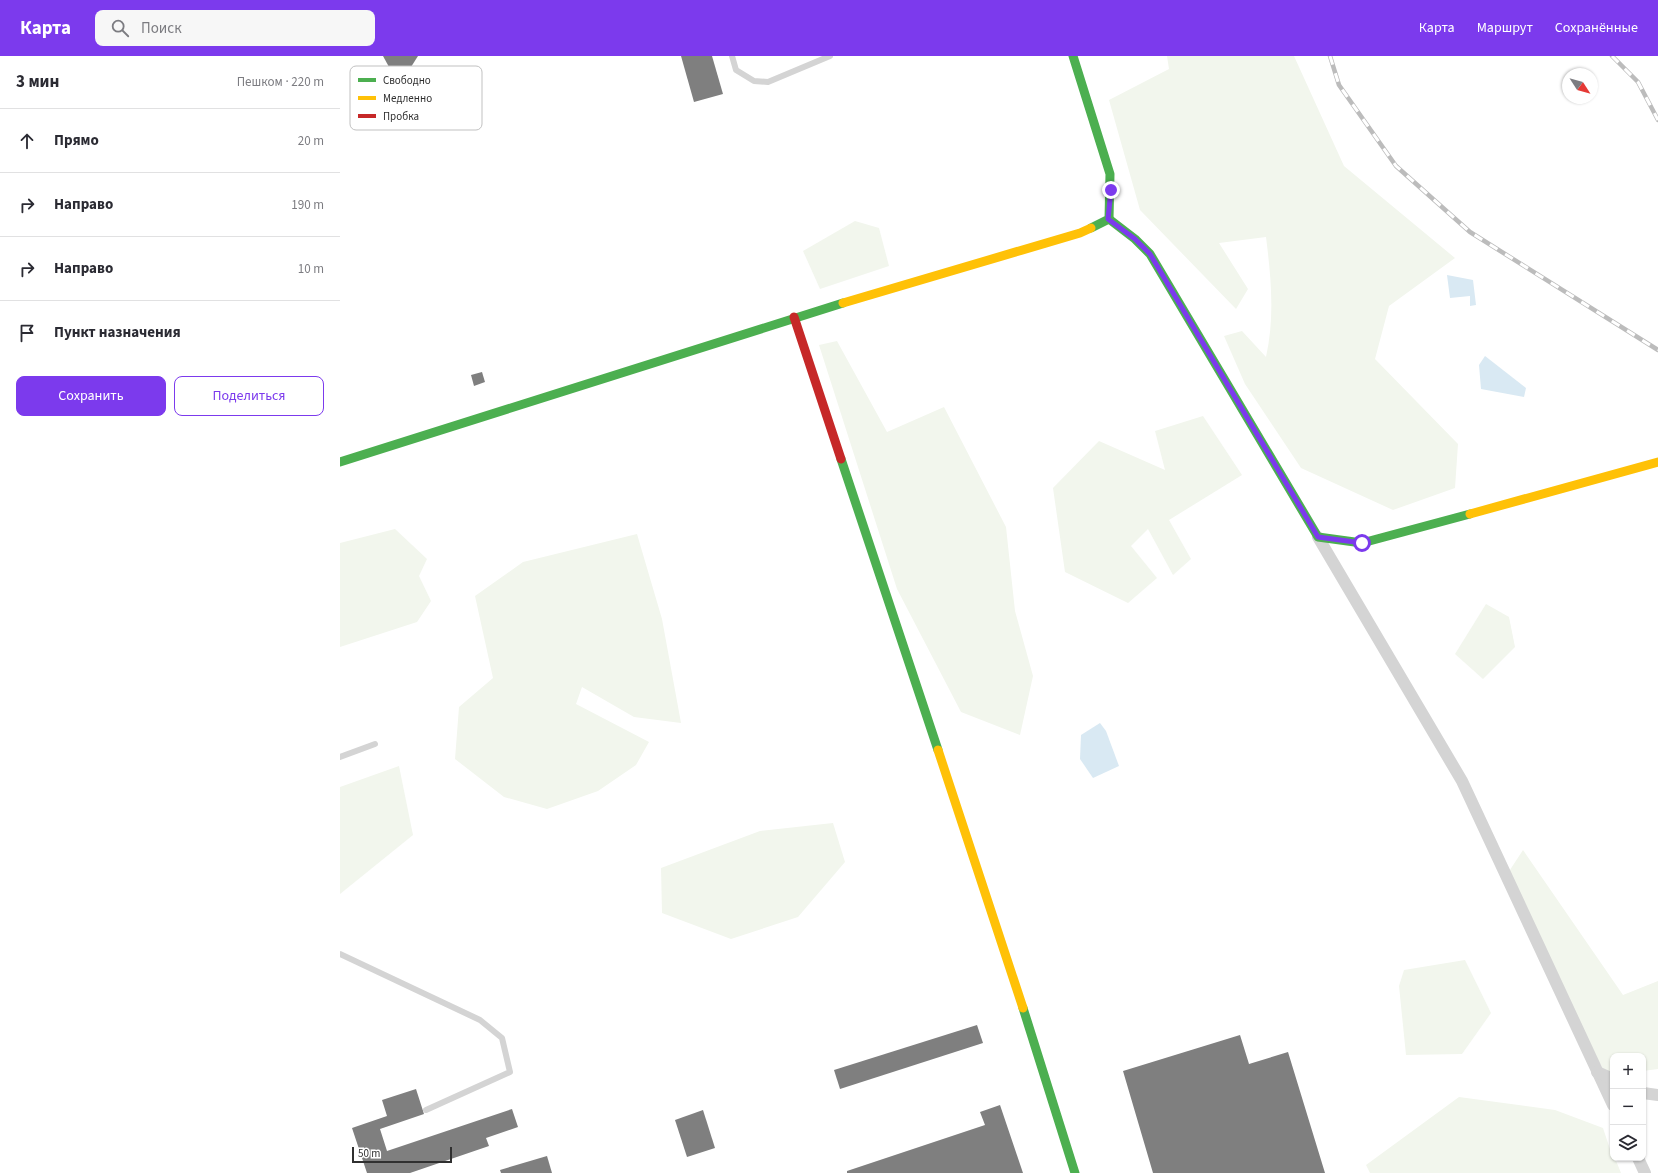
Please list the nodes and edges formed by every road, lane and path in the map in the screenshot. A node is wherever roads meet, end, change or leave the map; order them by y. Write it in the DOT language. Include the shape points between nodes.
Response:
graph roads {
  1 [pos="732,56"];
  2 [pos="830,56"];
  3 [pos="1073,56"];
  4 [pos="1108,219"];
  5 [pos="794,317"];
  6 [pos="340,462"];
  7 [pos="1658,462"];
  8 [pos="1318,537"];
  9 [pos="375,744"];
  10 [pos="340,757"];
  11 [pos="340,954"];
  12 [pos="1597,1072"];
  13 [pos="1610,1078"];
  14 [pos="1646,1093"];
  15 [pos="1658,1095"];
  16 [pos="1610,1099"];
  17 [pos="426,1110"];
  18 [pos="1639,1161"];
  19 [pos="1075,1173"];
  20 [pos="1645,1173"];
  1 -- 2 [label="lane" via="736,70 754,82 768,82"];
  3 -- 4 [label="street" via="1110,174"];
  4 -- 5 [label="street" via="1080,233"];
  4 -- 8 [label="street" via="1150,254"];
  5 -- 6 [label="street"];
  5 -- 19 [label="street" via="1038,1053"];
  7 -- 8 [label="street" via="1362,543"];
  8 -- 12 [label="street" via="1462,780"];
  9 -- 10 [label="lane"];
  11 -- 17 [label="lane" via="480,1020 502,1038 510,1072"];
  12 -- 13 [label="street"];
  12 -- 16 [label="street"];
  14 -- 15 [label="street"];
  18 -- 20 [label="street"];
}
